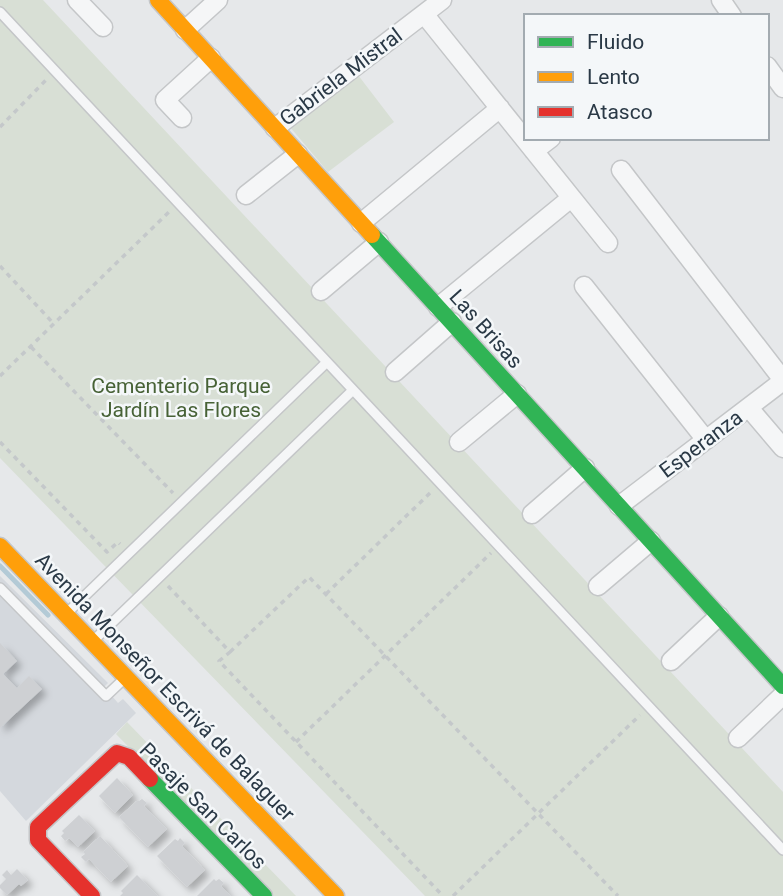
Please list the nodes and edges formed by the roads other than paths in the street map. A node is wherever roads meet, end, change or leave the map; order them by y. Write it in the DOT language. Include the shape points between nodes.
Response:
graph roads {
  1 [pos="77,0"];
  2 [pos="158,0"];
  3 [pos="218,0"];
  4 [pos="442,0"];
  5 [pos="0,12"];
  6 [pos="424,14"];
  7 [pos="103,27"];
  8 [pos="185,30"];
  9 [pos="211,58"];
  10 [pos="769,69"];
  11 [pos="783,88"];
  12 [pos="500,108"];
  13 [pos="181,118"];
  14 [pos="275,128"];
  15 [pos="524,138"];
  16 [pos="525,140"];
  17 [pos="548,140"];
  18 [pos="534,151"];
  19 [pos="298,154"];
  20 [pos="621,170"];
  21 [pos="246,195"];
  22 [pos="571,198"];
  23 [pos="361,223"];
  24 [pos="379,242"];
  25 [pos="608,243"];
  26 [pos="584,286"];
  27 [pos="321,291"];
  28 [pos="438,307"];
  29 [pos="452,322"];
  30 [pos="327,362"];
  31 [pos="395,372"];
  32 [pos="783,381"];
  33 [pos="353,390"];
  34 [pos="517,394"];
  35 [pos="749,408"];
  36 [pos="706,440"];
  37 [pos="459,442"];
  38 [pos="783,448"];
  39 [pos="585,468"];
  40 [pos="619,506"];
  41 [pos="532,514"];
  42 [pos="652,541"];
  43 [pos="0,546"];
  44 [pos="598,586"];
  45 [pos="0,588"];
  46 [pos="65,616"];
  47 [pos="719,616"];
  48 [pos="91,643"];
  49 [pos="671,661"];
  50 [pos="125,678"];
  51 [pos="783,686"];
  52 [pos="783,695"];
  53 [pos="738,738"];
  54 [pos="783,850"];
  55 [pos="300,857"];
  56 [pos="92,896"];
  57 [pos="264,896"];
  58 [pos="336,896"];
  59 [pos="347,896"];
  1 -- 7 [label="street"];
  2 -- 8 [label="street, Las Brisas"];
  3 -- 8 [label="street"];
  4 -- 6 [label="street, Gabriela Mistral"];
  5 -- 30 [label="lane"];
  6 -- 12 [label="street"];
  6 -- 14 [label="street, Gabriela Mistral"];
  8 -- 9 [label="street, Las Brisas"];
  9 -- 13 [label="street" via="165,100"];
  9 -- 14 [label="street, Las Brisas"];
  10 -- 11 [label="street"];
  12 -- 15 [label="street"];
  12 -- 23 [label="street"];
  14 -- 19 [label="street, Las Brisas"];
  16 -- 18 [label="street"];
  17 -- 18 [label="street"];
  18 -- 22 [label="street"];
  19 -- 21 [label="street"];
  19 -- 23 [label="street, Las Brisas"];
  20 -- 32 [label="street"];
  22 -- 25 [label="street"];
  22 -- 28 [label="street"];
  23 -- 24 [label="street, Las Brisas"];
  24 -- 27 [label="street"];
  24 -- 28 [label="street, Las Brisas"];
  26 -- 36 [label="street"];
  28 -- 29 [label="street, Las Brisas"];
  29 -- 31 [label="street"];
  29 -- 34 [label="street, Las Brisas"];
  30 -- 33 [label="lane"];
  30 -- 46 [label="lane"];
  32 -- 35 [label="street, Esperanza"];
  33 -- 48 [label="lane"];
  33 -- 54 [label="lane"];
  34 -- 37 [label="street"];
  34 -- 39 [label="street, Las Brisas"];
  35 -- 36 [label="street, Esperanza"];
  35 -- 38 [label="street"];
  36 -- 40 [label="street, Esperanza"];
  39 -- 40 [label="street, Las Brisas"];
  39 -- 41 [label="street"];
  40 -- 42 [label="street, Las Brisas"];
  42 -- 44 [label="street"];
  42 -- 47 [label="street, Las Brisas"];
  43 -- 46 [label="street, Avenida Monseñor Escrivá de Balaguer"];
  45 -- 50 [label="lane" via="106,696"];
  46 -- 48 [label="street, Avenida Monseñor Escrivá de Balaguer"];
  47 -- 49 [label="street"];
  47 -- 51 [label="street, Las Brisas"];
  48 -- 50 [label="street, Avenida Monseñor Escrivá de Balaguer"];
  50 -- 55 [label="street, Avenida Monseñor Escrivá de Balaguer"];
  52 -- 53 [label="street"];
  55 -- 58 [label="street, Avenida Monseñor Escrivá de Balaguer"];
  55 -- 59 [label="street, Avenida Monseñor Escrivá de Balaguer"];
  56 -- 57 [label="street, Pasaje San Carlos" via="38,840 38,827 117,753 129,757"];
}
